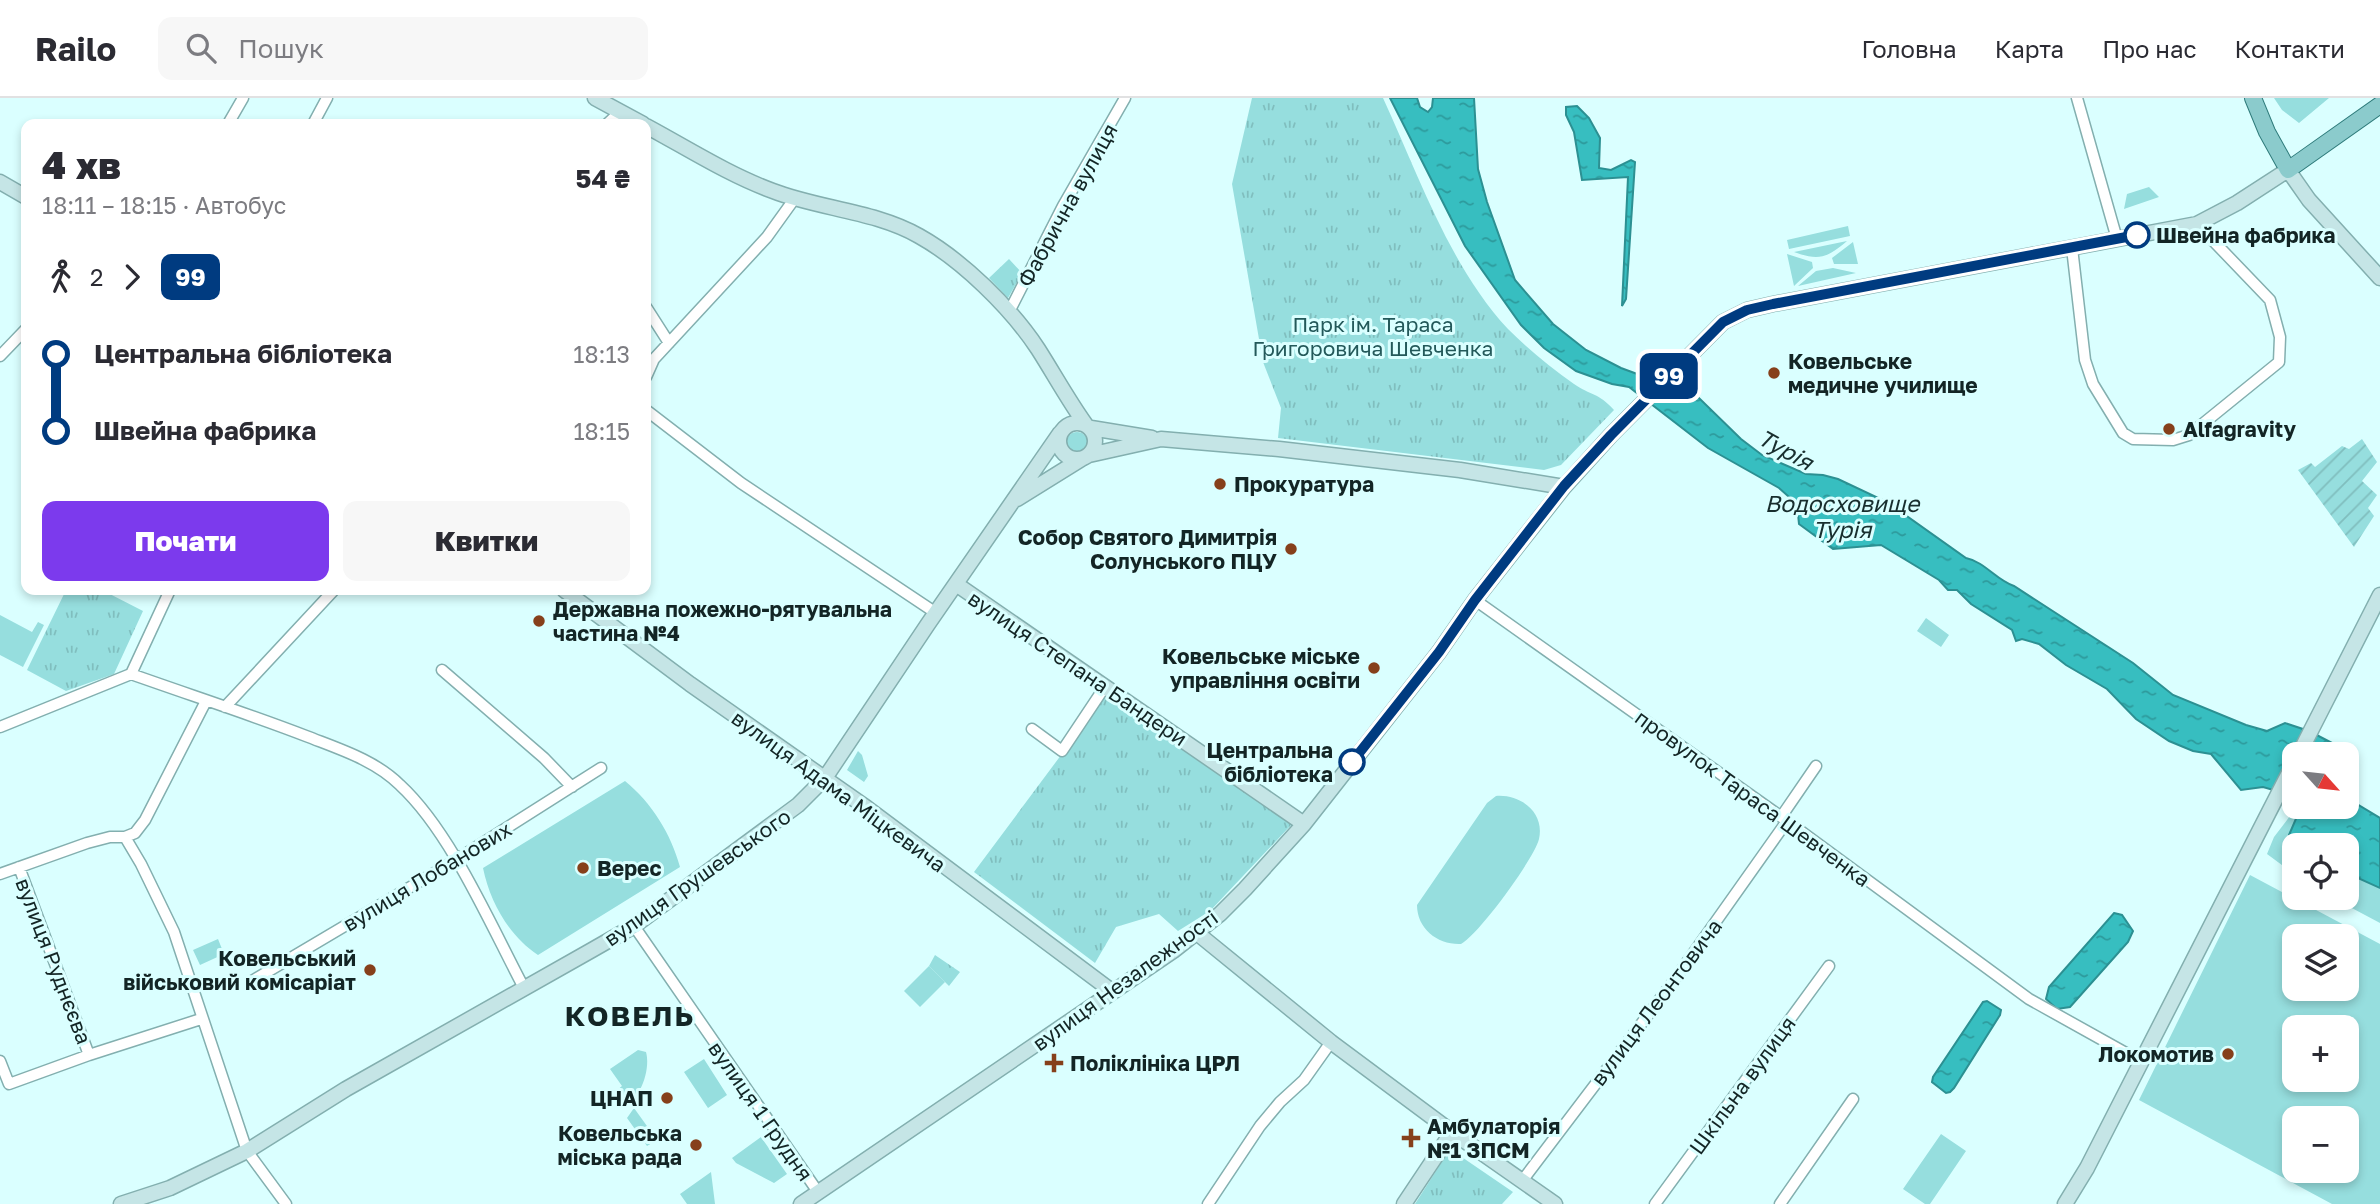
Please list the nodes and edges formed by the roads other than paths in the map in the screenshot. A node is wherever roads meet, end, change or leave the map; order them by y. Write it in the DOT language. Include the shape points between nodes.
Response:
graph roads {
  1 [pos="243,98"];
  2 [pos="327,98"];
  3 [pos="595,98"];
  4 [pos="1125,98"];
  5 [pos="2077,98"];
  6 [pos="2253,98"];
  7 [pos="2380,105"];
  8 [pos="620,111"];
  9 [pos="231,119"];
  10 [pos="316,119"];
  11 [pos="612,119"];
  12 [pos="634,119"];
  13 [pos="651,128"];
  14 [pos="2288,170"];
  15 [pos="0,181"];
  16 [pos="21,194"];
  17 [pos="794,198"];
  18 [pos="2197,224"];
  19 [pos="2117,239"];
  20 [pos="2072,248"];
  21 [pos="2380,278"];
  22 [pos="1009,312"];
  23 [pos="651,315"];
  24 [pos="21,334"];
  25 [pos="669,342"];
  26 [pos="0,356"];
  27 [pos="651,366"];
  28 [pos="1065,397"];
  29 [pos="651,414"];
  30 [pos="1088,427"];
  31 [pos="1062,430"];
  32 [pos="1161,439"];
  33 [pos="1086,456"];
  34 [pos="1564,486"];
  35 [pos="1013,501"];
  36 [pos="956,584"];
  37 [pos="168,595"];
  38 [pos="329,595"];
  39 [pos="571,595"];
  40 [pos="2380,595"];
  41 [pos="1475,600"];
  42 [pos="936,613"];
  43 [pos="442,670"];
  44 [pos="131,674"];
  45 [pos="1104,688"];
  46 [pos="206,701"];
  47 [pos="225,707"];
  48 [pos="0,727"];
  49 [pos="1032,729"];
  50 [pos="2305,742"];
  51 [pos="1816,766"];
  52 [pos="601,768"];
  53 [pos="825,778"];
  54 [pos="572,787"];
  55 [pos="2282,787"];
  56 [pos="1784,819"];
  57 [pos="1304,824"];
  58 [pos="125,837"];
  59 [pos="456,860"];
  60 [pos="19,867"];
  61 [pos="0,874"];
  62 [pos="634,926"];
  63 [pos="1197,933"];
  64 [pos="1829,967"];
  65 [pos="252,981"];
  66 [pos="524,988"];
  67 [pos="1113,992"];
  68 [pos="201,1019"];
  69 [pos="1331,1042"];
  70 [pos="89,1055"];
  71 [pos="0,1061"];
  72 [pos="2142,1062"];
  73 [pos="1853,1099"];
  74 [pos="1452,1132"];
  75 [pos="247,1151"];
  76 [pos="1522,1181"];
  77 [pos="818,1192"];
  78 [pos="121,1204"];
  79 [pos="286,1204"];
  80 [pos="801,1204"];
  81 [pos="1208,1204"];
  82 [pos="1405,1204"];
  83 [pos="1555,1204"];
  84 [pos="1655,1204"];
  85 [pos="1780,1204"];
  86 [pos="2065,1204"];
  1 -- 9 [label="street"];
  2 -- 10 [label="street"];
  3 -- 8 [label="street"];
  4 -- 22 [label="street, Фабрична вулиця"];
  5 -- 19 [label="street"];
  6 -- 14 [label="main road"];
  7 -- 14 [label="main road"];
  8 -- 11 [label="street"];
  8 -- 12 [label="street"];
  13 -- 17 [label="street" via="752,183"];
  14 -- 18 [label="street, вулиця Незалежності"];
  14 -- 21 [label="street"];
  15 -- 16 [label="street"];
  17 -- 22 [label="street" via="867,216 919,236"];
  17 -- 25 [label="street" via="767,237"];
  18 -- 19 [label="street, вулиця Незалежності"];
  18 -- 20 [label="street" via="2270,300 2280,337 2278,362 2189,435 2174,440 2133,439 2123,433 2093,384 2085,360"];
  19 -- 20 [label="street, вулиця Незалежності"];
  20 -- 34 [label="street, вулиця Незалежності" via="1747,310 1723,322"];
  22 -- 28 [label="street" via="1039,350"];
  23 -- 25 [label="street"];
  24 -- 26 [label="street"];
  25 -- 27 [label="street"];
  28 -- 30 [label="street"];
  28 -- 31 [label="street"];
  29 -- 42 [label="street, вулиця Степана Бандери" via="741,483"];
  30 -- 31 [label="street" via="1074,422"];
  30 -- 32 [label="street"];
  30 -- 33 [label="street" via="1095,439"];
  31 -- 33 [label="street" via="1059,445 1066,456"];
  31 -- 35 [label="street"];
  32 -- 33 [label="street, вулиця Грушевського"];
  32 -- 34 [label="street" via="1279,449"];
  33 -- 35 [label="street, вулиця Грушевського"];
  34 -- 41 [label="street, вулиця Незалежності"];
  35 -- 36 [label="street, вулиця Грушевського"];
  36 -- 42 [label="street, вулиця Грушевського"];
  36 -- 45 [label="street, вулиця Степана Бандери"];
  37 -- 44 [label="street"];
  38 -- 47 [label="street"];
  39 -- 53 [label="street, вулиця Адама Міцкевича"];
  40 -- 50 [label="street"];
  41 -- 56 [label="street, провулок Тараса Шевченка"];
  41 -- 57 [label="street, вулиця Незалежності"];
  42 -- 53 [label="street, вулиця Грушевського"];
  43 -- 54 [label="street"];
  44 -- 46 [label="street"];
  44 -- 48 [label="street"];
  45 -- 49 [label="street" via="1062,751"];
  45 -- 57 [label="street, вулиця Степана Бандери"];
  46 -- 47 [label="street"];
  46 -- 58 [label="street" via="145,820"];
  47 -- 59 [label="street" via="375,766 419,806"];
  51 -- 56 [label="street, вулиця Леонтовича"];
  52 -- 54 [label="street, вулиця Лобанових"];
  53 -- 62 [label="street, вулиця Грушевського" via="798,805"];
  53 -- 67 [label="street, вулиця Адама Міцкевича"];
  54 -- 59 [label="street, вулиця Лобанових"];
  55 -- 72 [label="street"];
  56 -- 72 [label="street, провулок Тараса Шевченка" via="2029,999"];
  56 -- 76 [label="street, вулиця Леонтовича" via="1673,982"];
  57 -- 63 [label="street, вулиця Незалежності"];
  58 -- 60 [label="street" via="88,843"];
  58 -- 68 [label="street" via="174,932"];
  59 -- 65 [label="street, вулиця Лобанових"];
  59 -- 66 [label="street"];
  60 -- 61 [label="street"];
  60 -- 70 [label="street, вулиця Руднєєва"];
  62 -- 66 [label="street, вулиця Грушевського"];
  62 -- 77 [label="street, вулиця 1 Грудня"];
  63 -- 67 [label="street, вулиця Незалежності"];
  63 -- 69 [label="street"];
  64 -- 84 [label="street, Шкільна вулиця"];
  66 -- 75 [label="street, вулиця Грушевського"];
  67 -- 77 [label="street, вулиця Незалежності"];
  68 -- 70 [label="street"];
  68 -- 75 [label="street"];
  69 -- 74 [label="street"];
  69 -- 81 [label="street" via="1304,1080 1260,1126"];
  70 -- 71 [label="street" via="9,1084"];
  72 -- 86 [label="street"];
  73 -- 85 [label="street"];
  74 -- 76 [label="street"];
  74 -- 82 [label="street"];
  75 -- 78 [label="street, вулиця Грушевського" via="170,1188"];
  75 -- 79 [label="street"];
  76 -- 83 [label="street"];
  77 -- 80 [label="street, вулиця Незалежності"];
}
